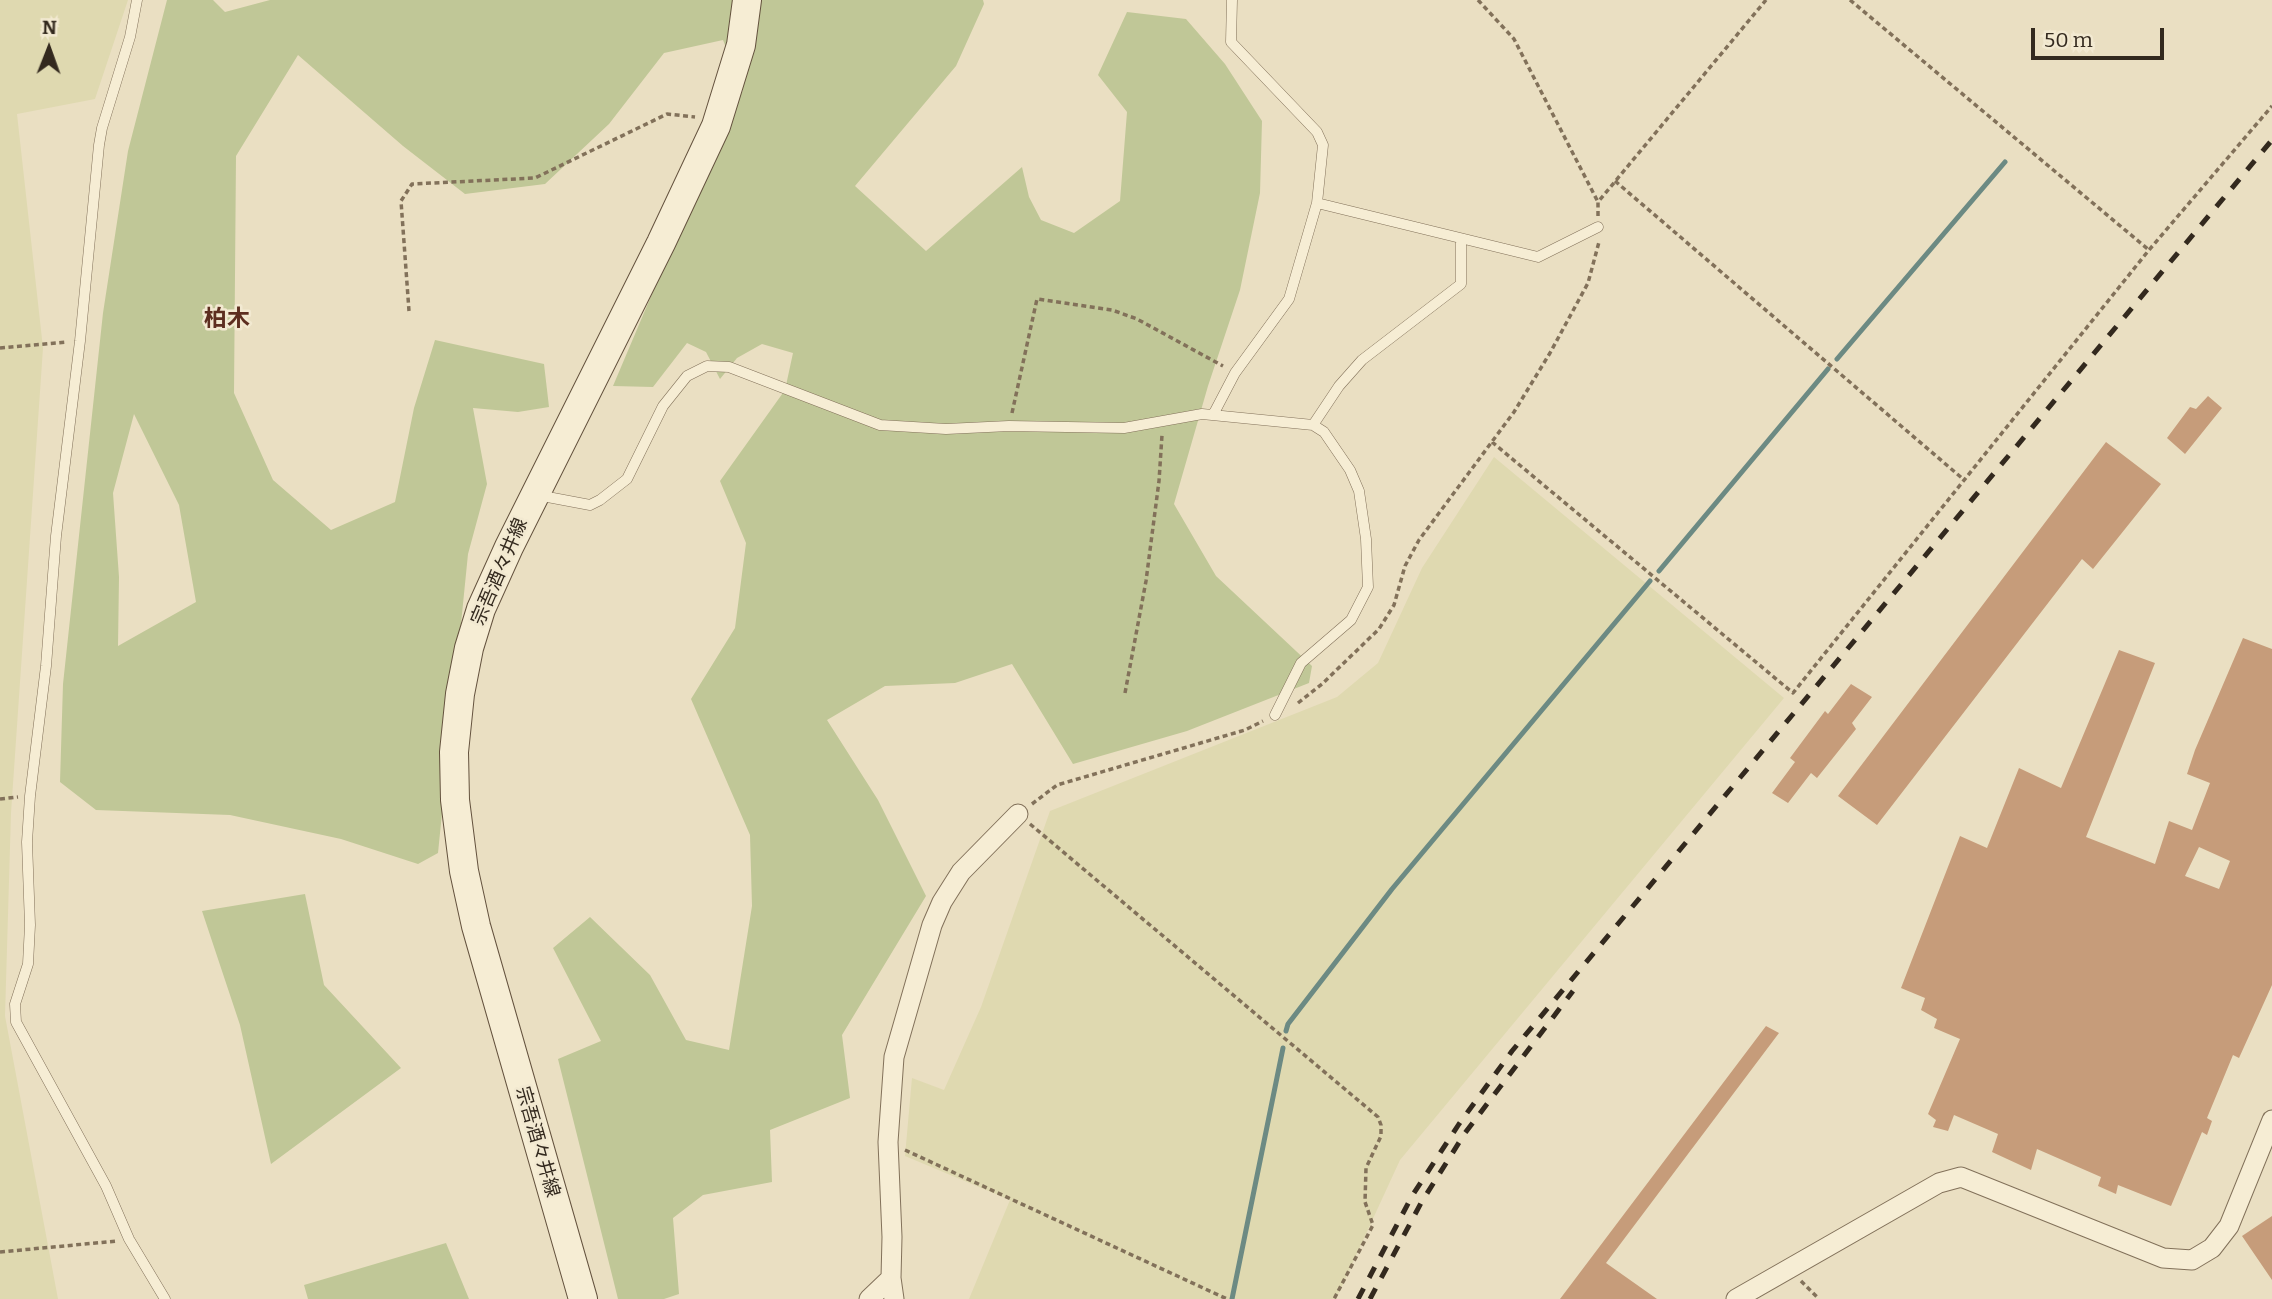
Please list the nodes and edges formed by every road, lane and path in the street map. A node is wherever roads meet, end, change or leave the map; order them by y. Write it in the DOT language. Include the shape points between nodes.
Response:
graph roads {
  1 [pos="137,0"];
  2 [pos="747,0"];
  3 [pos="1232,0"];
  4 [pos="1478,0"];
  5 [pos="1766,0"];
  6 [pos="1850,0"];
  7 [pos="2272,106"];
  8 [pos="718,120"];
  9 [pos="1615,181"];
  10 [pos="1598,202"];
  11 [pos="1317,203"];
  12 [pos="1598,227"];
  13 [pos="1461,239"];
  14 [pos="2149,250"];
  15 [pos="409,311"];
  16 [pos="80,341"];
  17 [pos="0,348"];
  18 [pos="1235,373"];
  19 [pos="1213,415"];
  20 [pos="1162,420"];
  21 [pos="1313,425"];
  22 [pos="1009,426"];
  23 [pos="1492,442"];
  24 [pos="1963,479"];
  25 [pos="534,494"];
  26 [pos="1125,693"];
  27 [pos="1275,715"];
  28 [pos="1018,814"];
  29 [pos="2272,1120"];
  30 [pos="888,1142"];
  31 [pos="129,1239"];
  32 [pos="0,1252"];
  33 [pos="1789,1269"];
  34 [pos="891,1278"];
  35 [pos="165,1299"];
  36 [pos="583,1299"];
  37 [pos="869,1299"];
  38 [pos="894,1299"];
  39 [pos="1226,1299"];
  40 [pos="1334,1299"];
  41 [pos="1737,1299"];
  42 [pos="1819,1299"];
  1 -- 16 [label="lane" via="99,145"];
  2 -- 8 [label="main road, 宗吾酒々井線" via="741,45"];
  3 -- 11 [label="lane" via="1231,42 1317,132 1323,145"];
  4 -- 10 [label="path" via="1514,39"];
  5 -- 9 [label="path"];
  6 -- 14 [label="path"];
  7 -- 14 [label="path"];
  8 -- 15 [label="path" via="667,114 535,178 412,184 401,201"];
  8 -- 25 [label="main road, 宗吾酒々井線"];
  9 -- 10 [label="path"];
  9 -- 24 [label="path"];
  10 -- 12 [label="path"];
  11 -- 13 [label="lane"];
  11 -- 18 [label="lane" via="1289,299"];
  12 -- 13 [label="lane" via="1538,257"];
  12 -- 23 [label="path" via="1599,245 1587,283 1550,353"];
  13 -- 21 [label="lane" via="1461,284 1362,359"];
  14 -- 24 [label="path"];
  16 -- 17 [label="path"];
  16 -- 31 [label="lane" via="55,536 30,796 28,964 15,1004 16,1022 106,1186"];
  18 -- 19 [label="lane"];
  18 -- 22 [label="path" via="1137,319 1112,310 1037,299"];
  19 -- 20 [label="lane"];
  19 -- 21 [label="lane"];
  20 -- 22 [label="lane" via="1124,428"];
  20 -- 26 [label="path" via="1159,481"];
  21 -- 27 [label="lane" via="1324,432 1359,491 1368,587 1351,620 1301,663"];
  22 -- 25 [label="lane" via="880,425 729,367 707,366 687,376 663,406 627,479 600,500 590,505"];
  23 -- 24 [label="path" via="1793,693"];
  23 -- 27 [label="path" via="1419,540 1405,566 1394,606 1379,629 1322,684"];
  25 -- 36 [label="main road, 宗吾酒々井線" via="481,609 469,648 454,752 455,800 476,926"];
  27 -- 28 [label="path" via="1245,730 1057,785"];
  28 -- 30 [label="street" via="961,872 932,925 894,1057"];
  28 -- 40 [label="path" via="1378,1117 1381,1136 1366,1168 1365,1202 1373,1225"];
  29 -- 33 [label="street" via="2229,1226 2212,1248 2192,1259 2163,1258 1961,1177 1938,1183"];
  30 -- 34 [label="street"];
  30 -- 39 [label="path"];
  31 -- 32 [label="path"];
  31 -- 35 [label="lane"];
  33 -- 41 [label="street"];
  33 -- 42 [label="path"];
  34 -- 37 [label="street"];
  34 -- 38 [label="street"];
}
